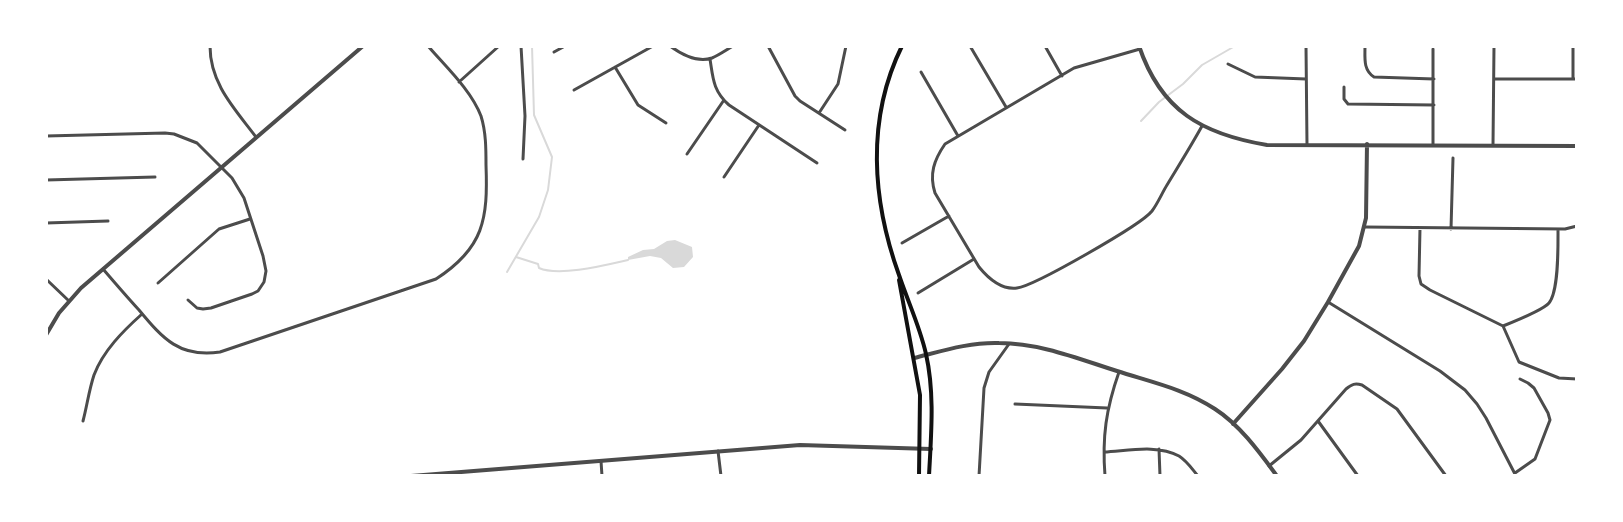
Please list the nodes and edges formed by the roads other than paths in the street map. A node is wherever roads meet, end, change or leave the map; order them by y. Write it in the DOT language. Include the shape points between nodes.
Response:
graph roads {
  1 [pos="210,46"];
  2 [pos="363,46"];
  3 [pos="435,46"];
  4 [pos="499,46"];
  5 [pos="521,46"];
  6 [pos="565,46"];
  7 [pos="653,46"];
  8 [pos="670,46"];
  9 [pos="733,46"];
  10 [pos="768,46"];
  11 [pos="846,46"];
  12 [pos="902,46"];
  13 [pos="970,46"];
  14 [pos="1045,46"];
  15 [pos="1306,46"];
  16 [pos="1365,46"];
  17 [pos="1494,46"];
  18 [pos="1573,46"];
  19 [pos="430,48"];
  20 [pos="1140,48"];
  21 [pos="1433,49"];
  22 [pos="554,52"];
  23 [pos="710,59"];
  24 [pos="1228,64"];
  25 [pos="615,67"];
  26 [pos="921,72"];
  27 [pos="1062,76"];
  28 [pos="1306,78"];
  29 [pos="1434,78"];
  30 [pos="1494,79"];
  31 [pos="1575,79"];
  32 [pos="459,82"];
  33 [pos="1344,88"];
  34 [pos="574,90"];
  35 [pos="724,100"];
  36 [pos="1434,105"];
  37 [pos="1006,108"];
  38 [pos="819,113"];
  39 [pos="666,122"];
  40 [pos="759,125"];
  41 [pos="1202,126"];
  42 [pos="845,130"];
  43 [pos="46,136"];
  44 [pos="958,136"];
  45 [pos="256,137"];
  46 [pos="1367,144"];
  47 [pos="1433,144"];
  48 [pos="1307,145"];
  49 [pos="1493,145"];
  50 [pos="1577,146"];
  51 [pos="687,154"];
  52 [pos="1452,158"];
  53 [pos="523,159"];
  54 [pos="817,163"];
  55 [pos="222,166"];
  56 [pos="724,176"];
  57 [pos="155,177"];
  58 [pos="46,180"];
  59 [pos="949,216"];
  60 [pos="250,219"];
  61 [pos="108,221"];
  62 [pos="46,223"];
  63 [pos="1577,226"];
  64 [pos="1364,227"];
  65 [pos="1420,228"];
  66 [pos="1451,229"];
  67 [pos="1558,229"];
  68 [pos="902,243"];
  69 [pos="974,259"];
  70 [pos="103,269"];
  71 [pos="898,275"];
  72 [pos="46,279"];
  73 [pos="158,283"];
  74 [pos="918,293"];
  75 [pos="188,300"];
  76 [pos="68,301"];
  77 [pos="1328,302"];
  78 [pos="142,314"];
  79 [pos="1503,326"];
  80 [pos="46,335"];
  81 [pos="1009,343"];
  82 [pos="926,355"];
  83 [pos="914,358"];
  84 [pos="1119,372"];
  85 [pos="1520,379"];
  86 [pos="1577,379"];
  87 [pos="1015,404"];
  88 [pos="1107,408"];
  89 [pos="84,421"];
  90 [pos="1318,421"];
  91 [pos="1233,424"];
  92 [pos="920,449"];
  93 [pos="931,449"];
  94 [pos="1159,449"];
  95 [pos="718,451"];
  96 [pos="1104,452"];
  97 [pos="600,461"];
  98 [pos="1269,466"];
  99 [pos="1515,474"];
  100 [pos="411,476"];
  101 [pos="602,476"];
  102 [pos="721,476"];
  103 [pos="919,476"];
  104 [pos="930,476"];
  105 [pos="979,476"];
  106 [pos="1105,476"];
  107 [pos="1160,476"];
  108 [pos="1198,476"];
  109 [pos="1277,476"];
  110 [pos="1358,476"];
  111 [pos="1446,476"];
  1 -- 45 [label="street" via="221,90"];
  2 -- 45 [label="street"];
  3 -- 19 [label="street"];
  4 -- 32 [label="street"];
  5 -- 53 [label="street" via="525,116"];
  6 -- 22 [label="street"];
  7 -- 25 [label="street"];
  8 -- 23 [label="street" via="689,57"];
  9 -- 23 [label="street"];
  10 -- 38 [label="street" via="795,96"];
  11 -- 38 [label="street" via="838,84"];
  12 -- 71 [label="main road" via="882,99 876,150 882,216"];
  13 -- 37 [label="street"];
  14 -- 27 [label="street"];
  15 -- 28 [label="street"];
  16 -- 29 [label="street" via="1365,65 1374,77"];
  17 -- 30 [label="street"];
  18 -- 31 [label="street"];
  19 -- 32 [label="street"];
  20 -- 27 [label="street" via="1074,68"];
  20 -- 41 [label="street" via="1163,92"];
  21 -- 29 [label="street"];
  23 -- 35 [label="street" via="714,83"];
  24 -- 28 [label="street" via="1255,77"];
  25 -- 34 [label="street"];
  25 -- 39 [label="street" via="638,105"];
  26 -- 44 [label="street"];
  27 -- 37 [label="street"];
  28 -- 48 [label="street"];
  29 -- 36 [label="street"];
  30 -- 31 [label="street"];
  30 -- 49 [label="street"];
  32 -- 78 [label="street" via="476,106 484,130 487,200 479,233 468,252 447,272 436,279 220,352 198,353 183,349 160,336"];
  33 -- 36 [label="street" via="1344,100 1348,104"];
  35 -- 40 [label="street"];
  35 -- 51 [label="street"];
  36 -- 47 [label="street"];
  37 -- 44 [label="street"];
  38 -- 42 [label="street"];
  40 -- 54 [label="street"];
  40 -- 56 [label="street"];
  41 -- 48 [label="street" via="1218,134 1266,145"];
  41 -- 69 [label="street" via="1152,210 1103,244 1037,282 1018,288 992,280"];
  43 -- 55 [label="street" via="174,134 197,143"];
  44 -- 59 [label="street" via="945,144 932,172 935,193"];
  45 -- 55 [label="street"];
  46 -- 47 [label="street"];
  46 -- 48 [label="street"];
  46 -- 64 [label="street"];
  47 -- 49 [label="street"];
  49 -- 50 [label="street"];
  52 -- 66 [label="street"];
  55 -- 60 [label="street" via="240,188"];
  55 -- 70 [label="street"];
  57 -- 58 [label="street"];
  59 -- 68 [label="street"];
  59 -- 69 [label="street"];
  60 -- 73 [label="street" via="219,229"];
  60 -- 75 [label="street" via="266,264 266,277 260,287 252,294 212,308 197,308"];
  61 -- 62 [label="street"];
  63 -- 67 [label="street"];
  64 -- 65 [label="street"];
  64 -- 77 [label="street" via="1359,246"];
  65 -- 66 [label="street"];
  65 -- 79 [label="street" via="1421,284"];
  66 -- 67 [label="street"];
  67 -- 79 [label="street" via="1557,274 1551,300 1546,306"];
  69 -- 74 [label="street"];
  70 -- 76 [label="street"];
  70 -- 78 [label="street"];
  71 -- 82 [label="main road"];
  71 -- 83 [label="main road"];
  72 -- 76 [label="street"];
  76 -- 80 [label="street"];
  77 -- 91 [label="street" via="1304,341"];
  77 -- 99 [label="street" via="1465,390 1486,418"];
  78 -- 89 [label="street" via="117,338 99,364"];
  79 -- 86 [label="street" via="1519,362 1559,378"];
  81 -- 82 [label="street" via="967,345"];
  81 -- 84 [label="street" via="1048,350"];
  81 -- 105 [label="street" via="989,372 984,388"];
  82 -- 83 [label="street"];
  82 -- 93 [label="main road" via="932,401"];
  83 -- 92 [label="main road" via="920,395"];
  84 -- 88 [label="street"];
  84 -- 91 [label="street" via="1192,396"];
  85 -- 99 [label="street" via="1534,388 1550,420 1535,460"];
  87 -- 88 [label="street"];
  88 -- 96 [label="street"];
  90 -- 98 [label="street"];
  90 -- 110 [label="street"];
  90 -- 111 [label="street" via="1352,385 1362,385 1397,409"];
  91 -- 98 [label="street"];
  92 -- 93 [label="street"];
  92 -- 95 [label="street" via="800,445"];
  92 -- 103 [label="main road"];
  93 -- 104 [label="main road"];
  94 -- 96 [label="street"];
  94 -- 107 [label="street"];
  94 -- 108 [label="street" via="1180,456"];
  95 -- 97 [label="street"];
  95 -- 102 [label="street"];
  96 -- 106 [label="street"];
  97 -- 100 [label="street"];
  97 -- 101 [label="street"];
  98 -- 109 [label="street"];
}
